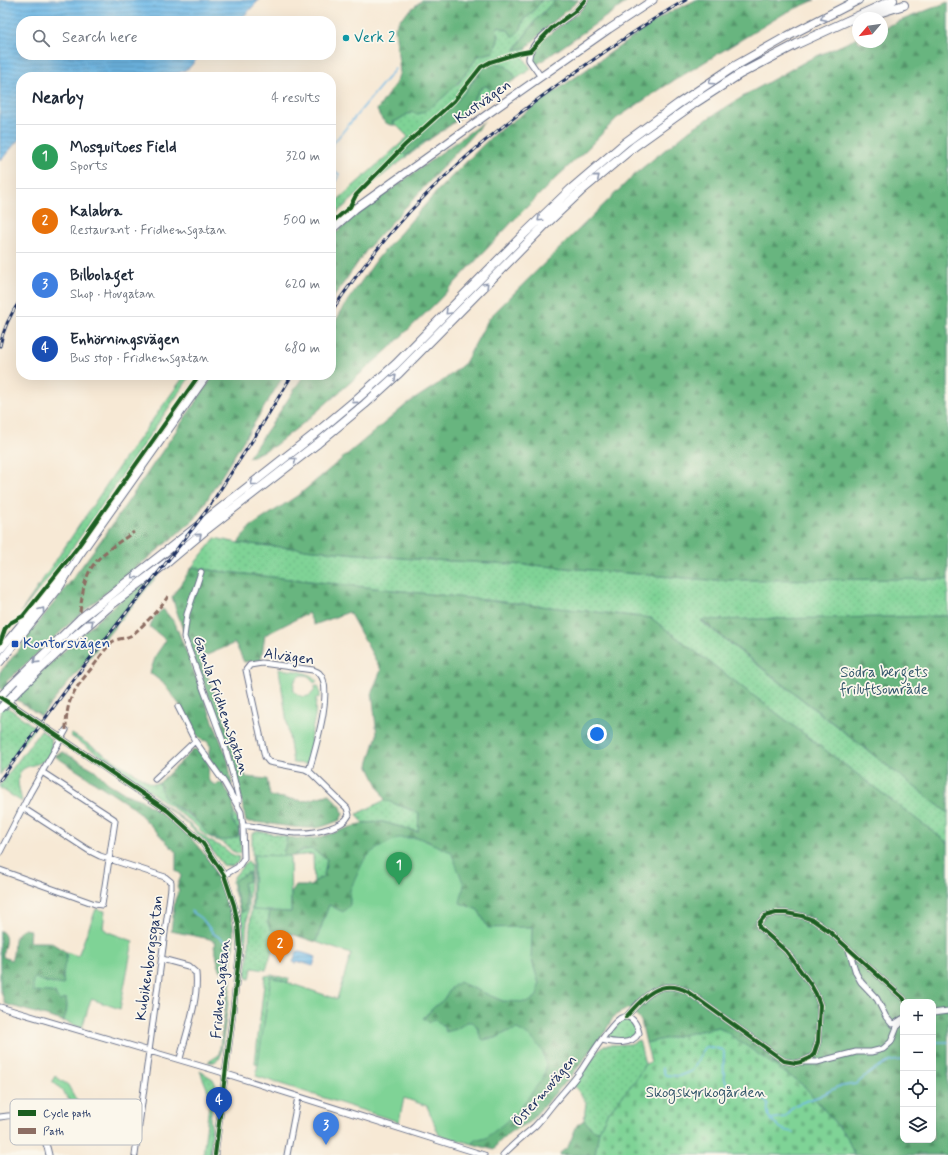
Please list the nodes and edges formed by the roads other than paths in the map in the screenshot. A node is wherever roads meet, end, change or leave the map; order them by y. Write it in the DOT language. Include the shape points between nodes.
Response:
graph roads {
  1 [pos="585,0"];
  2 [pos="654,0"];
  3 [pos="858,0"];
  4 [pos="893,0"];
  5 [pos="904,5"];
  6 [pos="882,12"];
  7 [pos="852,24"];
  8 [pos="541,77"];
  9 [pos="695,103"];
  10 [pos="336,226"];
  11 [pos="203,380"];
  12 [pos="78,557"];
  13 [pos="201,572"];
  14 [pos="0,650"];
  15 [pos="0,662"];
  16 [pos="18,684"];
  17 [pos="0,697"];
  18 [pos="178,707"];
  19 [pos="0,709"];
  20 [pos="66,730"];
  21 [pos="61,739"];
  22 [pos="195,740"];
  23 [pos="309,770"];
  24 [pos="42,772"];
  25 [pos="155,779"];
  26 [pos="239,800"];
  27 [pos="23,808"];
  28 [pos="243,826"];
  29 [pos="0,852"];
  30 [pos="110,859"];
  31 [pos="0,870"];
  32 [pos="224,875"];
  33 [pos="849,949"];
  34 [pos="162,959"];
  35 [pos="904,999"];
  36 [pos="0,1007"];
  37 [pos="948,1011"];
  38 [pos="936,1012"];
  39 [pos="626,1017"];
  40 [pos="900,1020"];
  41 [pos="900,1024"];
  42 [pos="602,1040"];
  43 [pos="149,1050"];
  44 [pos="180,1059"];
  45 [pos="801,1062"];
  46 [pos="224,1073"];
  47 [pos="298,1096"];
  48 [pos="142,1102"];
  49 [pos="10,1116"];
  50 [pos="0,1117"];
  51 [pos="46,1145"];
  52 [pos="136,1145"];
  53 [pos="49,1155"];
  54 [pos="135,1155"];
  55 [pos="214,1155"];
  56 [pos="286,1155"];
  57 [pos="484,1155"];
  58 [pos="503,1155"];
  1 -- 8 [label="street" via="530,51 528,60"];
  2 -- 8 [label="main road, Kustvägen"];
  3 -- 16 [label="highway, one-way" via="735,66 626,142 571,189 406,354 358,398 80,619"];
  4 -- 9 [label="highway" via="797,44 740,74"];
  5 -- 6 [label="highway"];
  7 -- 9 [label="highway" via="787,54"];
  8 -- 10 [label="main road, Kustvägen" via="400,176"];
  16 -- 9 [label="highway, one-way" via="111,605 365,404 581,191 635,146"];
  11 -- 12 [label="main road"];
  12 -- 14 [label="main road"];
  15 -- 12 [label="main road, one-way" via="59,588"];
  13 -- 26 [label="street, Gamla Fridhemsgatan" via="187,614 184,637 224,744"];
  16 -- 17 [label="highway"];
  16 -- 19 [label="highway, bridge"];
  17 -- 21 [label="street, Fridhemsgatan"];
  18 -- 22 [label="street"];
  20 -- 21 [label="street"];
  21 -- 24 [label="street"];
  21 -- 32 [label="street, Fridhemsgatan" via="168,811 186,826 202,842"];
  22 -- 25 [label="street"];
  22 -- 28 [label="street" via="239,808"];
  23 -- 23 [label="street, Alvägen" via="322,722 322,677 313,670 262,663 250,665 246,670 265,758 269,762"];
  23 -- 28 [label="street" via="347,808 349,815 344,822 319,832 300,834"];
  24 -- 27 [label="street"];
  24 -- 30 [label="street" via="114,819"];
  27 -- 29 [label="street"];
  27 -- 30 [label="street, Kubikenborgsgatan" via="88,850"];
  28 -- 32 [label="street" via="243,860 238,867"];
  30 -- 31 [label="street" via="102,905"];
  30 -- 34 [label="street, Kubikenborgsgatan" via="165,877 171,882"];
  32 -- 46 [label="street, Fridhemsgatan" via="234,904 240,948"];
  33 -- 35 [label="street"];
  33 -- 40 [label="street" via="856,973 877,999 888,1021 892,1024"];
  33 -- 45 [label="street" via="820,924 802,916 776,913 764,916 758,924 786,952 811,985 820,1005 816,1049 810,1058"];
  34 -- 43 [label="street, Kubikenborgsgatan"];
  34 -- 44 [label="street" via="188,966 196,973 197,982"];
  36 -- 43 [label="street"];
  37 -- 38 [label="street"];
  39 -- 42 [label="street, Östermovägen" via="615,1023"];
  39 -- 42 [label="street" via="637,1024 639,1033 636,1037 620,1043"];
  39 -- 45 [label="street, Östermovägen" via="654,990 678,986 784,1061"];
  41 -- 45 [label="street, Östermovägen" via="891,1042 883,1050 856,1052 817,1062"];
  42 -- 58 [label="street, Östermovägen" via="579,1073 535,1125"];
  43 -- 44 [label="street"];
  43 -- 48 [label="street, Kubikenborgsgatan"];
  44 -- 46 [label="street"];
  46 -- 47 [label="street"];
  46 -- 55 [label="street, Fridhemsgatan"];
  47 -- 56 [label="street"];
  47 -- 57 [label="street"];
  49 -- 50 [label="street"];
  51 -- 53 [label="street"];
  52 -- 54 [label="street, Kubikenborgsgatan"];
}
